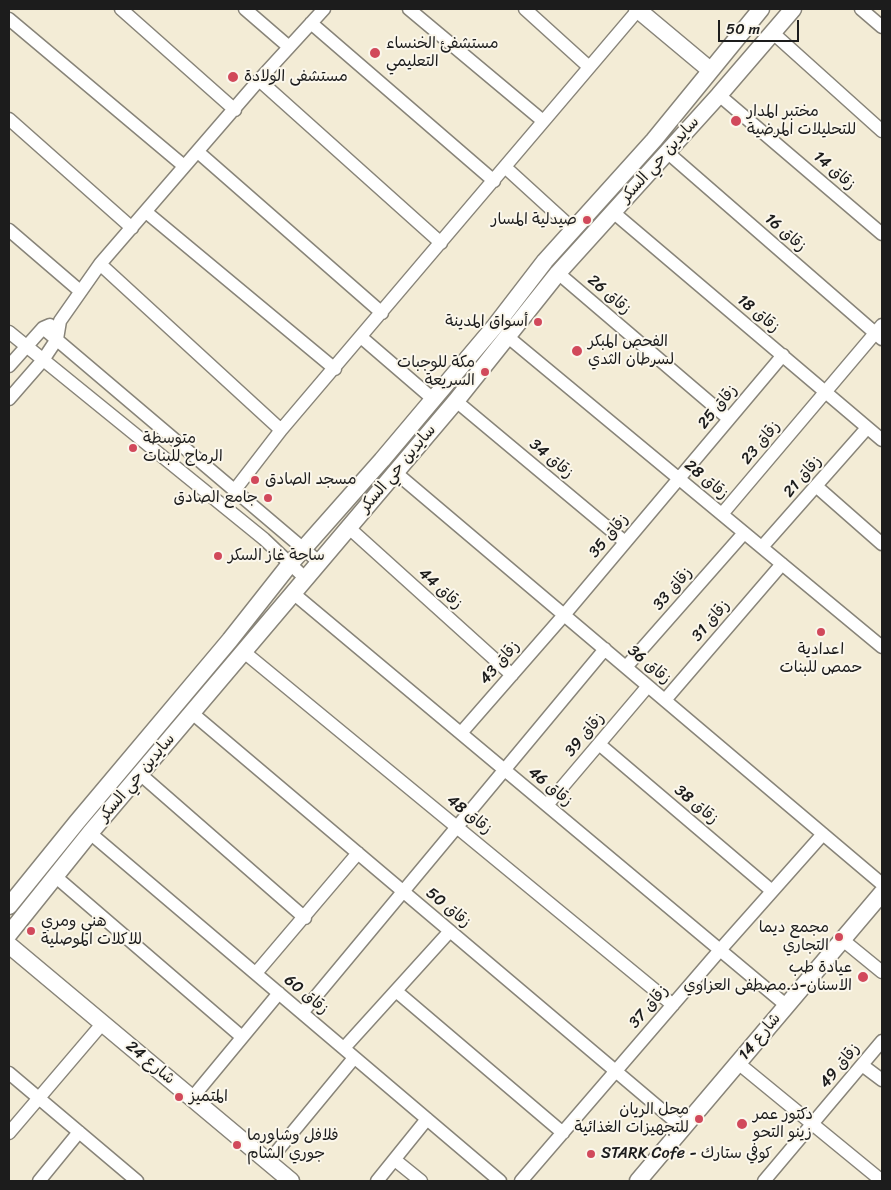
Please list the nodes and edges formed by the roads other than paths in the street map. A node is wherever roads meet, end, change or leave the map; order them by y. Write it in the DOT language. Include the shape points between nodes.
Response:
graph roads {
  1 [pos="121,9"];
  2 [pos="244,9"];
  3 [pos="324,9"];
  4 [pos="409,9"];
  5 [pos="525,9"];
  6 [pos="637,9"];
  7 [pos="761,9"];
  8 [pos="793,9"];
  9 [pos="861,9"];
  10 [pos="9,19"];
  11 [pos="311,23"];
  12 [pos="882,27"];
  13 [pos="773,33"];
  14 [pos="289,47"];
  15 [pos="589,67"];
  16 [pos="710,70"];
  17 [pos="259,80"];
  18 [pos="719,94"];
  19 [pos="236,110"];
  20 [pos="9,119"];
  21 [pos="543,121"];
  22 [pos="882,130"];
  23 [pos="198,152"];
  24 [pos="667,152"];
  25 [pos="184,166"];
  26 [pos="505,167"];
  27 [pos="494,180"];
  28 [pos="146,212"];
  29 [pos="613,212"];
  30 [pos="132,228"];
  31 [pos="573,229"];
  32 [pos="9,230"];
  33 [pos="882,234"];
  34 [pos="441,243"];
  35 [pos="100,264"];
  36 [pos="558,273"];
  37 [pos="80,291"];
  38 [pos="382,312"];
  39 [pos="60,321"];
  40 [pos="43,328"];
  41 [pos="9,332"];
  42 [pos="880,332"];
  43 [pos="361,337"];
  44 [pos="508,337"];
  45 [pos="57,339"];
  46 [pos="25,346"];
  47 [pos="782,356"];
  48 [pos="43,360"];
  49 [pos="9,366"];
  50 [pos="335,369"];
  51 [pos="826,392"];
  52 [pos="9,399"];
  53 [pos="433,399"];
  54 [pos="456,401"];
  55 [pos="729,419"];
  56 [pos="867,428"];
  57 [pos="280,430"];
  58 [pos="882,440"];
  59 [pos="395,472"];
  60 [pos="679,479"];
  61 [pos="816,486"];
  62 [pos="234,491"];
  63 [pos="722,514"];
  64 [pos="348,526"];
  65 [pos="744,533"];
  66 [pos="625,542"];
  67 [pos="882,544"];
  68 [pos="762,547"];
  69 [pos="303,550"];
  70 [pos="319,562"];
  71 [pos="290,564"];
  72 [pos="782,564"];
  73 [pos="306,578"];
  74 [pos="293,593"];
  75 [pos="564,615"];
  76 [pos="882,647"];
  77 [pos="605,650"];
  78 [pos="244,652"];
  79 [pos="626,667"];
  80 [pos="512,675"];
  81 [pos="648,686"];
  82 [pos="665,700"];
  83 [pos="192,713"];
  84 [pos="460,733"];
  85 [pos="598,744"];
  86 [pos="504,770"];
  87 [pos="140,774"];
  88 [pos="547,805"];
  89 [pos="457,827"];
  90 [pos="90,833"];
  91 [pos="823,834"];
  92 [pos="358,853"];
  93 [pos="56,876"];
  94 [pos="882,884"];
  95 [pos="772,891"];
  96 [pos="404,892"];
  97 [pos="882,893"];
  98 [pos="9,906"];
  99 [pos="14,916"];
  100 [pos="305,918"];
  101 [pos="450,931"];
  102 [pos="9,934"];
  103 [pos="844,941"];
  104 [pos="9,946"];
  105 [pos="720,950"];
  106 [pos="882,972"];
  107 [pos="256,973"];
  108 [pos="396,991"];
  109 [pos="279,993"];
  110 [pos="673,1004"];
  111 [pos="787,1006"];
  112 [pos="302,1012"];
  113 [pos="102,1024"];
  114 [pos="242,1037"];
  115 [pos="882,1041"];
  116 [pos="344,1048"];
  117 [pos="354,1058"];
  118 [pos="738,1063"];
  119 [pos="862,1065"];
  120 [pos="616,1071"];
  121 [pos="9,1073"];
  122 [pos="882,1080"];
  123 [pos="38,1098"];
  124 [pos="192,1098"];
  125 [pos="427,1119"];
  126 [pos="813,1123"];
  127 [pos="683,1128"];
  128 [pos="80,1132"];
  129 [pos="9,1133"];
  130 [pos="563,1133"];
  131 [pos="395,1160"];
  132 [pos="268,1162"];
  133 [pos="39,1181"];
  134 [pos="137,1181"];
  135 [pos="290,1181"];
  136 [pos="377,1181"];
  137 [pos="421,1181"];
  138 [pos="500,1181"];
  139 [pos="521,1181"];
  140 [pos="638,1181"];
  141 [pos="764,1181"];
  142 [pos="882,1181"];
  1 -- 19 [label="street"];
  2 -- 14 [label="street"];
  3 -- 11 [label="street"];
  4 -- 21 [label="street"];
  5 -- 15 [label="street"];
  6 -- 15 [label="street"];
  6 -- 16 [label="street"];
  7 -- 16 [label="street, سايدين حي السكر"];
  8 -- 13 [label="street, سايدين حي السكر"];
  9 -- 12 [label="street"];
  10 -- 25 [label="street"];
  11 -- 14 [label="street"];
  11 -- 27 [label="street"];
  13 -- 18 [label="street, سايدين حي السكر"];
  13 -- 22 [label="street"];
  14 -- 17 [label="street"];
  15 -- 21 [label="street"];
  16 -- 31 [label="street, سايدين حي السكر" via="654,140"];
  17 -- 19 [label="street"];
  17 -- 34 [label="street"];
  18 -- 24 [label="street, سايدين حي السكر"];
  18 -- 33 [label="street, زقاق 14"];
  19 -- 23 [label="street"];
  20 -- 30 [label="street"];
  21 -- 26 [label="street"];
  23 -- 25 [label="street"];
  23 -- 38 [label="street"];
  24 -- 29 [label="street, سايدين حي السكر"];
  24 -- 42 [label="street, زقاق 16"];
  25 -- 28 [label="street"];
  26 -- 27 [label="street"];
  26 -- 31 [label="street"];
  27 -- 34 [label="street"];
  28 -- 30 [label="street"];
  28 -- 50 [label="street"];
  29 -- 36 [label="street, سايدين حي السكر"];
  29 -- 47 [label="street, زقاق 18"];
  30 -- 35 [label="street"];
  31 -- 53 [label="street, سايدين حي السكر"];
  32 -- 37 [label="street"];
  34 -- 38 [label="street"];
  35 -- 37 [label="street"];
  35 -- 57 [label="street"];
  36 -- 44 [label="street, سايدين حي السكر"];
  36 -- 55 [label="street, زقاق 26"];
  37 -- 39 [label="street"];
  38 -- 43 [label="street"];
  39 -- 40 [label="street"];
  39 -- 45 [label="street"];
  40 -- 45 [label="street"];
  40 -- 46 [label="street"];
  41 -- 46 [label="street"];
  42 -- 51 [label="street, زقاق 23"];
  43 -- 50 [label="street"];
  43 -- 53 [label="street"];
  44 -- 54 [label="street, سايدين حي السكر"];
  44 -- 60 [label="street, زقاق 28"];
  45 -- 48 [label="street"];
  45 -- 62 [label="street"];
  46 -- 48 [label="street"];
  46 -- 49 [label="street"];
  47 -- 51 [label="street, زقاق 18"];
  47 -- 55 [label="street, زقاق 25"];
  48 -- 52 [label="street"];
  48 -- 71 [label="street"];
  50 -- 57 [label="street"];
  51 -- 56 [label="street, زقاق 18"];
  51 -- 63 [label="street, زقاق 23"];
  53 -- 69 [label="street, سايدين حي السكر"];
  54 -- 59 [label="street, سايدين حي السكر"];
  54 -- 66 [label="street, زقاق 34"];
  55 -- 60 [label="street, زقاق 25"];
  56 -- 58 [label="street, زقاق 18"];
  56 -- 61 [label="street, زقاق 21"];
  57 -- 62 [label="street"];
  59 -- 64 [label="street, سايدين حي السكر"];
  59 -- 75 [label="street, زقاق 36"];
  60 -- 63 [label="street, زقاق 28"];
  60 -- 66 [label="street, زقاق 35"];
  61 -- 67 [label="street"];
  61 -- 68 [label="street, زقاق 21"];
  62 -- 69 [label="street"];
  63 -- 65 [label="street, زقاق 28"];
  64 -- 70 [label="street, سايدين حي السكر"];
  64 -- 80 [label="street, زقاق 44"];
  65 -- 68 [label="street, زقاق 28"];
  65 -- 79 [label="street, زقاق 33"];
  66 -- 75 [label="street, زقاق 35"];
  68 -- 72 [label="street, زقاق 28"];
  69 -- 70 [label="street"];
  69 -- 71 [label="street, سايدين حي السكر"];
  70 -- 73 [label="street, سايدين حي السكر"];
  71 -- 73 [label="street"];
  71 -- 98 [label="street, سايدين حي السكر"];
  72 -- 76 [label="street, زقاق 28"];
  72 -- 82 [label="street, زقاق 31"];
  73 -- 74 [label="street, سايدين حي السكر"];
  74 -- 78 [label="street, سايدين حي السكر"];
  74 -- 84 [label="street, زقاق 46"];
  75 -- 77 [label="street, زقاق 36"];
  75 -- 80 [label="street, زقاق 43"];
  77 -- 79 [label="street, زقاق 36"];
  77 -- 86 [label="street"];
  78 -- 83 [label="street, سايدين حي السكر"];
  78 -- 89 [label="street, زقاق 48"];
  79 -- 81 [label="street, زقاق 36"];
  80 -- 84 [label="street, زقاق 43"];
  81 -- 82 [label="street, زقاق 36"];
  81 -- 85 [label="street, زقاق 39"];
  82 -- 91 [label="street, زقاق 36"];
  83 -- 87 [label="street, سايدين حي السكر"];
  83 -- 92 [label="street, زقاق 50"];
  84 -- 86 [label="street, زقاق 46"];
  85 -- 88 [label="street, زقاق 39"];
  85 -- 95 [label="street, زقاق 38"];
  86 -- 88 [label="street, زقاق 46"];
  86 -- 89 [label="street"];
  87 -- 90 [label="street, سايدين حي السكر"];
  87 -- 100 [label="street"];
  88 -- 105 [label="street, زقاق 46"];
  89 -- 96 [label="street"];
  89 -- 110 [label="street, زقاق 48"];
  90 -- 93 [label="street, سايدين حي السكر"];
  90 -- 107 [label="street, زقاق 60"];
  91 -- 94 [label="street, زقاق 36"];
  91 -- 95 [label="street, زقاق 37"];
  92 -- 96 [label="street, زقاق 50"];
  92 -- 100 [label="street"];
  93 -- 99 [label="street, سايدين حي السكر"];
  93 -- 114 [label="street"];
  95 -- 105 [label="street, زقاق 37"];
  96 -- 101 [label="street, زقاق 50"];
  96 -- 112 [label="street"];
  97 -- 103 [label="street, شارع 14"];
  99 -- 102 [label="street, سايدين حي السكر"];
  100 -- 107 [label="street"];
  101 -- 108 [label="street"];
  101 -- 120 [label="street, زقاق 50"];
  103 -- 106 [label="street"];
  103 -- 111 [label="street, شارع 14"];
  104 -- 113 [label="street, شارع 24"];
  105 -- 110 [label="street, زقاق 37"];
  105 -- 111 [label="street, زقاق 46"];
  107 -- 109 [label="street, زقاق 60"];
  108 -- 116 [label="street"];
  108 -- 130 [label="street"];
  109 -- 112 [label="street, زقاق 60"];
  109 -- 114 [label="street"];
  110 -- 120 [label="street, زقاق 37"];
  111 -- 118 [label="street, شارع 14"];
  112 -- 116 [label="street, زقاق 60"];
  113 -- 123 [label="street"];
  113 -- 124 [label="street, شارع 24"];
  114 -- 124 [label="street"];
  115 -- 119 [label="street, زقاق 49"];
  116 -- 117 [label="street, زقاق 60"];
  117 -- 125 [label="street, زقاق 60"];
  117 -- 132 [label="street"];
  118 -- 126 [label="street"];
  118 -- 127 [label="street, شارع 14"];
  119 -- 122 [label="street"];
  119 -- 126 [label="street, زقاق 49"];
  120 -- 127 [label="street, زقاق 50"];
  120 -- 130 [label="street, زقاق 37"];
  121 -- 123 [label="street"];
  123 -- 128 [label="street"];
  123 -- 129 [label="street"];
  124 -- 132 [label="street, شارع 24"];
  125 -- 131 [label="street"];
  125 -- 138 [label="street, زقاق 60"];
  126 -- 141 [label="street, زقاق 49"];
  126 -- 142 [label="street"];
  127 -- 140 [label="street, شارع 14"];
  128 -- 133 [label="street"];
  128 -- 134 [label="street"];
  130 -- 139 [label="street, زقاق 37"];
  131 -- 136 [label="street"];
  131 -- 137 [label="street"];
  132 -- 135 [label="street, شارع 24"];
}
